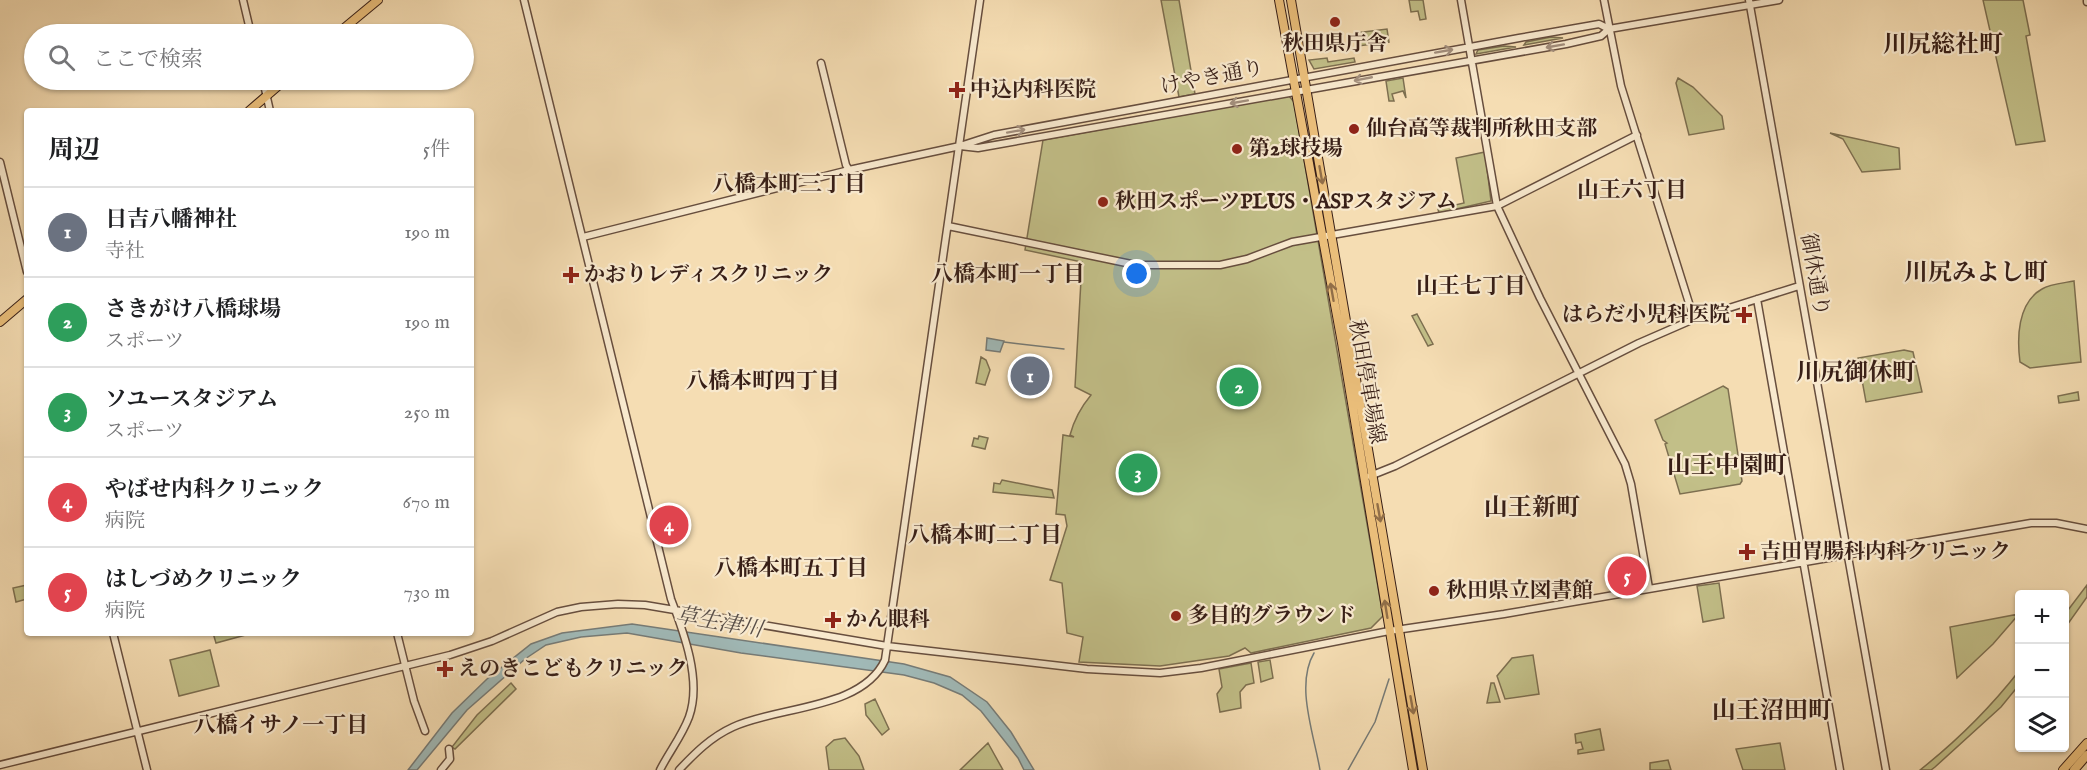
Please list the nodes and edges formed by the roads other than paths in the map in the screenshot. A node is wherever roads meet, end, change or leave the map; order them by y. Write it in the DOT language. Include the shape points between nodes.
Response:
graph roads {
  1 [pos="243,0"];
  2 [pos="378,0"];
  3 [pos="524,0"];
  4 [pos="980,0"];
  5 [pos="1279,0"];
  6 [pos="1291,0"];
  7 [pos="1461,0"];
  8 [pos="1604,0"];
  9 [pos="1779,0"];
  10 [pos="1750,3"];
  11 [pos="249,24"];
  12 [pos="349,24"];
  13 [pos="1610,28"];
  14 [pos="1469,47"];
  15 [pos="1471,60"];
  16 [pos="821,63"];
  17 [pos="1304,76"];
  18 [pos="1294,78"];
  19 [pos="266,90"];
  20 [pos="273,90"];
  21 [pos="1306,90"];
  22 [pos="1297,91"];
  23 [pos="267,95"];
  24 [pos="252,108"];
  25 [pos="269,108"];
  26 [pos="1637,135"];
  27 [pos="960,146"];
  28 [pos="0,162"];
  29 [pos="849,170"];
  30 [pos="1497,206"];
  31 [pos="948,226"];
  32 [pos="1331,235"];
  33 [pos="1322,236"];
  34 [pos="583,237"];
  35 [pos="24,260"];
  36 [pos="1799,286"];
  37 [pos="1757,298"];
  38 [pos="24,302"];
  39 [pos="1694,319"];
  40 [pos="0,322"];
  41 [pos="1578,375"];
  42 [pos="1368,476"];
  43 [pos="2087,529"];
  44 [pos="1846,555"];
  45 [pos="1801,563"];
  46 [pos="1649,588"];
  47 [pos="675,611"];
  48 [pos="1399,630"];
  49 [pos="1389,631"];
  50 [pos="114,636"];
  51 [pos="398,636"];
  52 [pos="887,649"];
  53 [pos="406,666"];
  54 [pos="137,731"];
  55 [pos="425,731"];
  56 [pos="2087,742"];
  57 [pos="449,748"];
  58 [pos="2087,755"];
  59 [pos="0,765"];
  60 [pos="2077,769"];
  61 [pos="147,770"];
  62 [pos="441,770"];
  63 [pos="660,770"];
  64 [pos="679,770"];
  65 [pos="1413,770"];
  66 [pos="1423,770"];
  67 [pos="1840,770"];
  68 [pos="1886,770"];
  69 [pos="2063,770"];
  1 -- 11 [label="street"];
  2 -- 12 [label="main road"];
  3 -- 34 [label="street"];
  4 -- 27 [label="street"];
  5 -- 18 [label="main road, 秋田停車場線"];
  6 -- 17 [label="main road, 秋田停車場線"];
  7 -- 14 [label="street"];
  8 -- 13 [label="street"];
  9 -- 10 [label="street"];
  10 -- 13 [label="street"];
  10 -- 36 [label="street, 御休通り"];
  13 -- 14 [label="street, けやき通り" via="1599,24"];
  13 -- 15 [label="street, one-way" via="1601,36"];
  13 -- 26 [label="street" via="1621,86"];
  14 -- 15 [label="street"];
  17 -- 14 [label="street, けやき通り, one-way"];
  15 -- 21 [label="street, one-way"];
  15 -- 30 [label="street"];
  16 -- 29 [label="street"];
  17 -- 18 [label="street, けやき通り"];
  17 -- 21 [label="main road, 秋田停車場線"];
  18 -- 22 [label="main road, 秋田停車場線"];
  27 -- 18 [label="street, けやき通り, one-way" via="994,135"];
  19 -- 23 [label="street"];
  20 -- 23 [label="main road"];
  21 -- 22 [label="street, けやき通り"];
  21 -- 32 [label="main road, 秋田停車場線, one-way"];
  22 -- 27 [label="street, けやき通り, one-way" via="978,148"];
  22 -- 33 [label="main road, 秋田停車場線"];
  23 -- 24 [label="main road"];
  23 -- 25 [label="street"];
  26 -- 30 [label="street"];
  26 -- 39 [label="street"];
  27 -- 29 [label="street"];
  27 -- 31 [label="street"];
  28 -- 35 [label="street"];
  29 -- 34 [label="street"];
  30 -- 32 [label="street"];
  30 -- 41 [label="street"];
  31 -- 33 [label="street" via="1136,265 1163,266 1220,265"];
  31 -- 52 [label="street"];
  32 -- 33 [label="street"];
  32 -- 42 [label="main road, 秋田停車場線"];
  42 -- 33 [label="main road, 秋田停車場線, one-way"];
  34 -- 47 [label="street"];
  36 -- 37 [label="street"];
  36 -- 44 [label="street, 御休通り"];
  37 -- 39 [label="street"];
  37 -- 45 [label="street"];
  38 -- 40 [label="main road"];
  39 -- 41 [label="street"];
  41 -- 42 [label="street"];
  41 -- 46 [label="street" via="1628,474"];
  42 -- 48 [label="main road, 秋田停車場線, one-way"];
  49 -- 42 [label="main road, 秋田停車場線, one-way"];
  43 -- 44 [label="street" via="2031,523"];
  44 -- 45 [label="street"];
  44 -- 68 [label="street, 御休通り"];
  45 -- 46 [label="street"];
  45 -- 67 [label="street"];
  46 -- 48 [label="street"];
  47 -- 52 [label="street"];
  47 -- 53 [label="street" via="618,603 574,608 540,618 480,646"];
  47 -- 63 [label="street" via="692,675 692,707"];
  48 -- 49 [label="street"];
  48 -- 66 [label="main road, 秋田停車場線, one-way"];
  49 -- 52 [label="street" via="1160,673"];
  49 -- 65 [label="main road, 秋田停車場線"];
  50 -- 54 [label="street"];
  51 -- 53 [label="street"];
  52 -- 64 [label="street" via="869,683 839,697 733,727 703,746"];
  53 -- 54 [label="street"];
  53 -- 55 [label="street"];
  54 -- 59 [label="street"];
  54 -- 61 [label="street"];
  56 -- 69 [label="main road"];
  57 -- 62 [label="street" via="452,754"];
  58 -- 60 [label="main road"];
}
